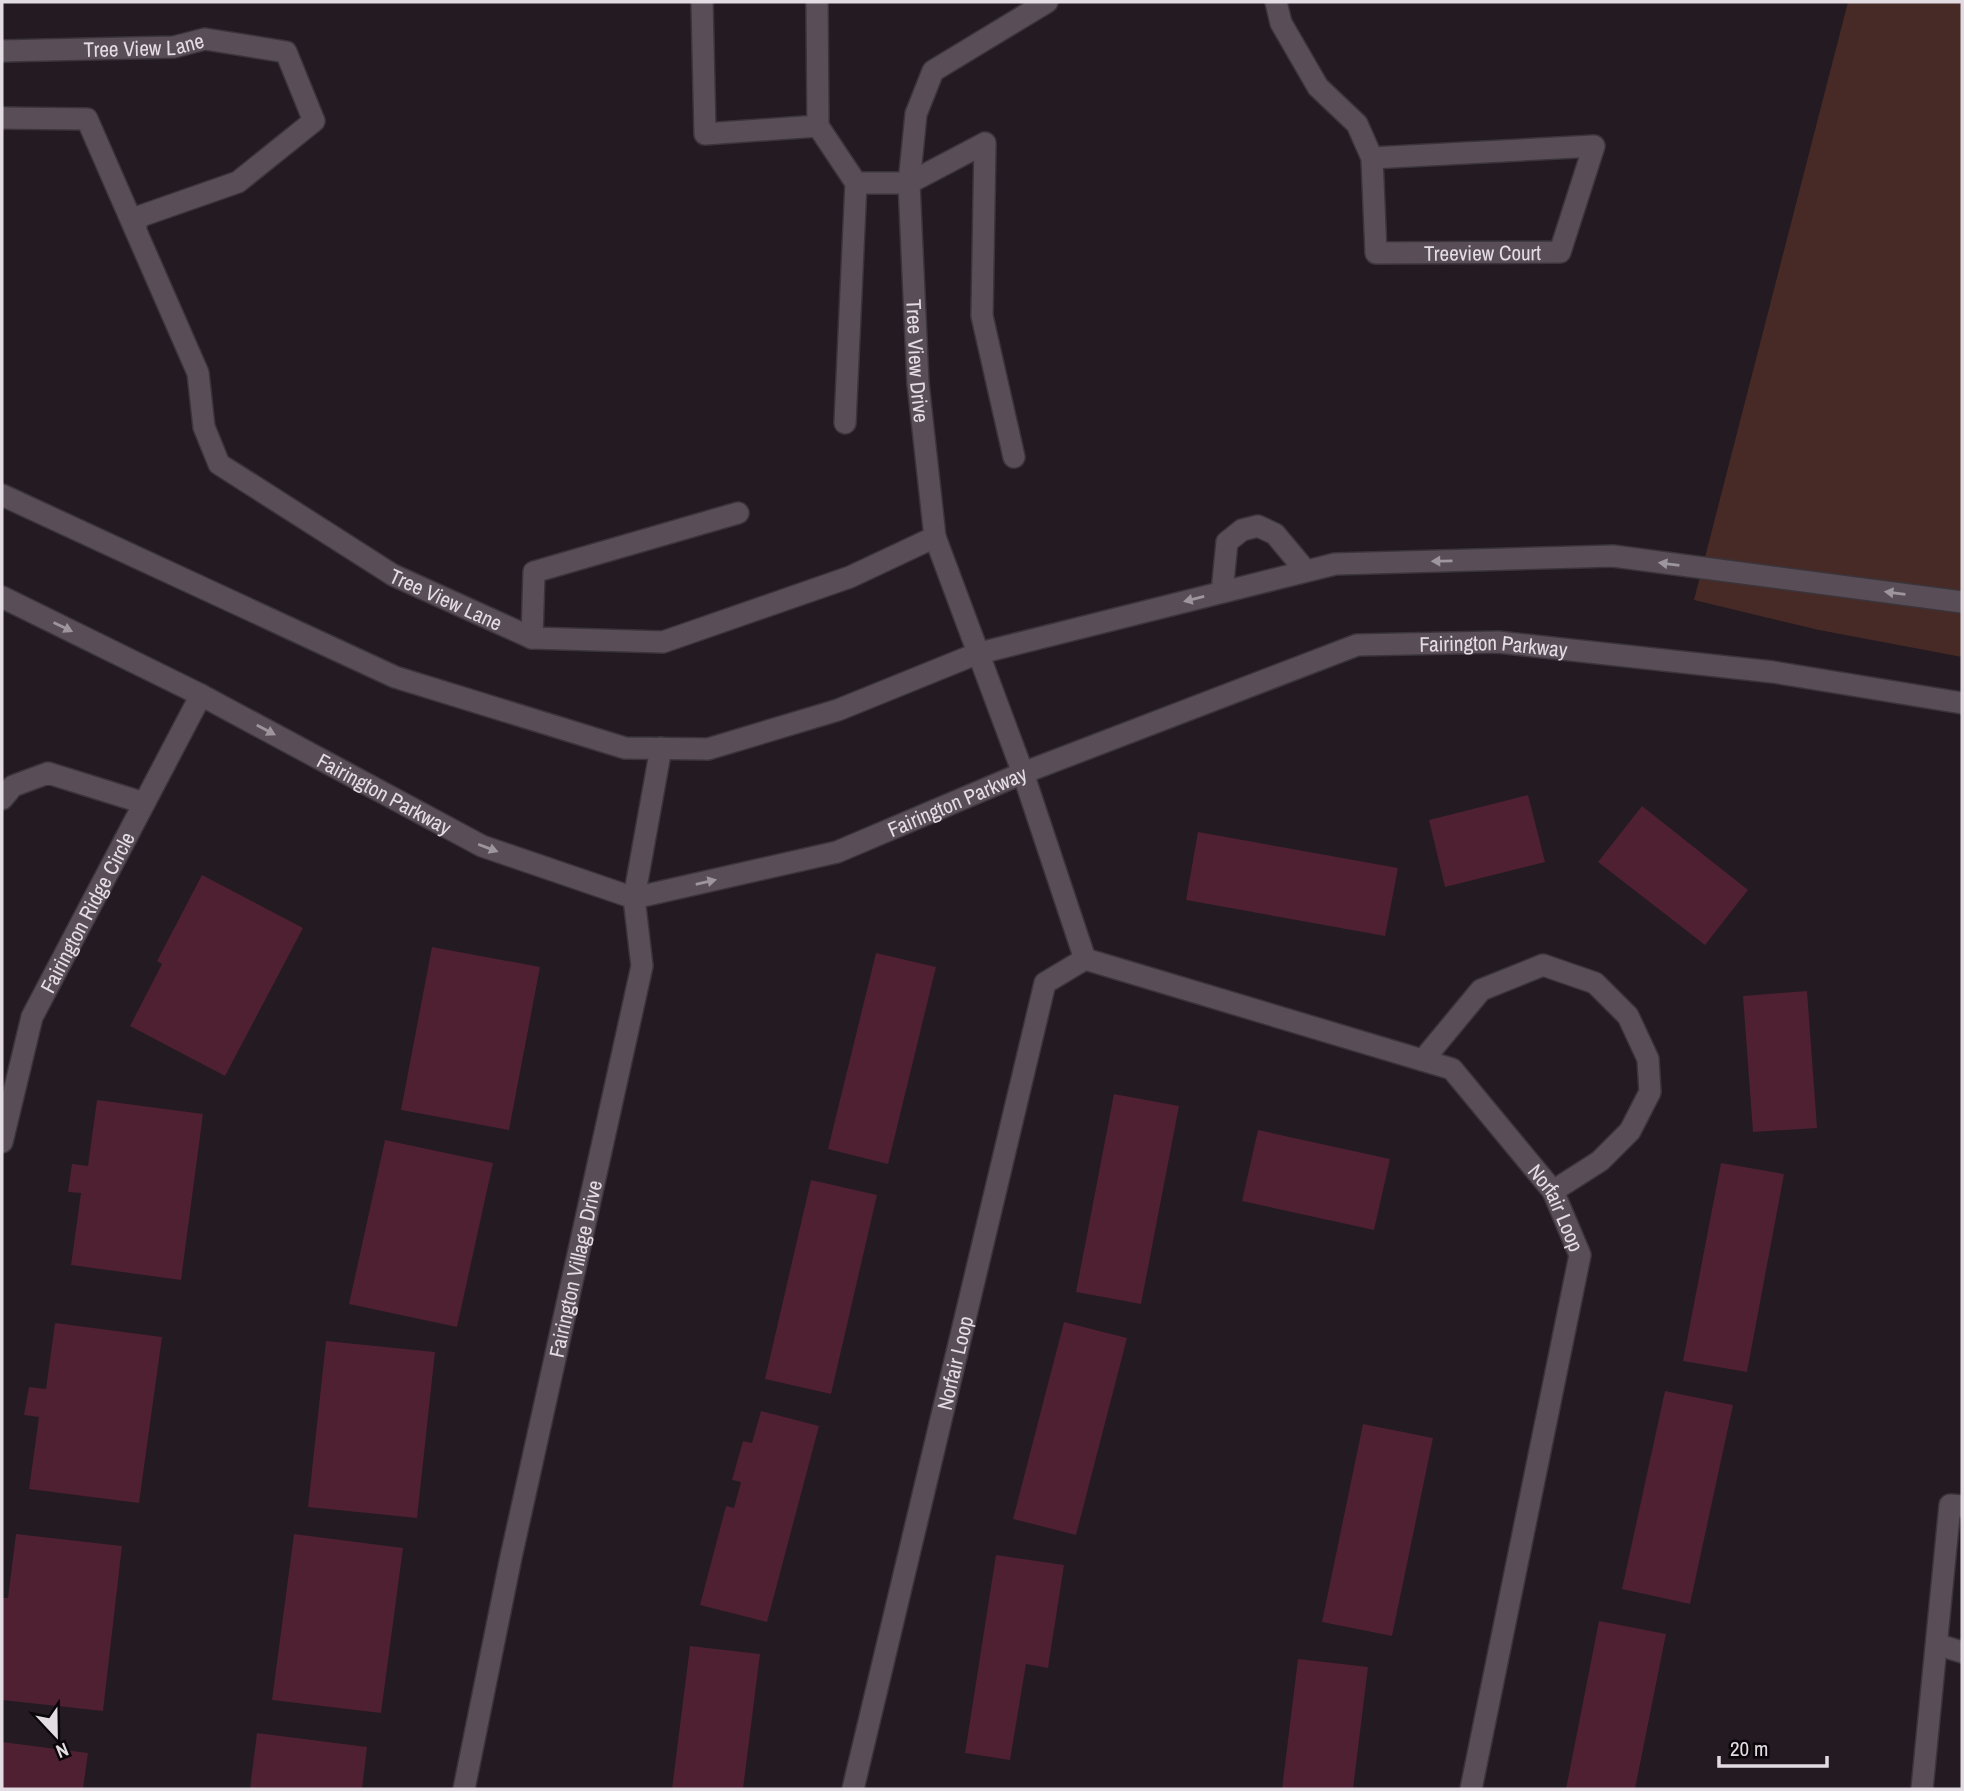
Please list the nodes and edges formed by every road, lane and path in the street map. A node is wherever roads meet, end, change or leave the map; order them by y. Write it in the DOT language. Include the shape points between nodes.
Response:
graph roads {
  1 [pos="702,2"];
  2 [pos="817,2"];
  3 [pos="1047,2"];
  4 [pos="1276,2"];
  5 [pos="2,51"];
  6 [pos="2,118"];
  7 [pos="818,126"];
  8 [pos="1372,158"];
  9 [pos="856,183"];
  10 [pos="909,183"];
  11 [pos="135,229"];
  12 [pos="845,423"];
  13 [pos="1014,457"];
  14 [pos="2,495"];
  15 [pos="738,513"];
  16 [pos="935,537"];
  17 [pos="1306,571"];
  18 [pos="1222,592"];
  19 [pos="2,597"];
  20 [pos="1962,602"];
  21 [pos="532,638"];
  22 [pos="976,654"];
  23 [pos="201,695"];
  24 [pos="1962,703"];
  25 [pos="661,748"];
  26 [pos="1023,773"];
  27 [pos="2,799"];
  28 [pos="144,803"];
  29 [pos="634,898"];
  30 [pos="1085,959"];
  31 [pos="1423,1060"];
  32 [pos="2,1142"];
  33 [pos="1553,1191"];
  34 [pos="1962,1506"];
  35 [pos="1939,1645"];
  36 [pos="1962,1653"];
  37 [pos="464,1789"];
  38 [pos="853,1789"];
  39 [pos="1471,1789"];
  40 [pos="1922,1789"];
  1 -- 7 [label="street" via="705,134"];
  2 -- 7 [label="street"];
  3 -- 10 [label="street, Tree View Drive" via="933,71 916,114"];
  4 -- 8 [label="street, Treeview Court" via="1280,23 1318,87 1357,124"];
  5 -- 11 [label="street, Tree View Lane" via="174,47 205,39 286,52 314,121 238,182 138,217"];
  6 -- 11 [label="street, Tree View Lane" via="87,119"];
  7 -- 9 [label="street"];
  8 -- 8 [label="street, Treeview Court" via="1581,147 1594,146 1560,252 1376,253"];
  9 -- 10 [label="street"];
  9 -- 12 [label="street"];
  10 -- 13 [label="street" via="985,143 982,316"];
  10 -- 16 [label="street, Tree View Drive" via="918,383"];
  11 -- 21 [label="street, Tree View Lane" via="198,373 204,427 219,464 393,575"];
  14 -- 25 [label="street" via="394,677 625,748"];
  15 -- 21 [label="street" via="534,572"];
  16 -- 21 [label="street, Tree View Lane" via="850,577 663,642"];
  16 -- 22 [label="street, Tree View Drive"];
  17 -- 18 [label="street"];
  17 -- 18 [label="street" via="1275,534 1258,526 1242,530 1227,542"];
  20 -- 17 [label="street, one-way" via="1613,556 1335,564"];
  18 -- 22 [label="street, one-way"];
  19 -- 23 [label="street, Fairington Parkway, one-way"];
  22 -- 25 [label="street" via="812,718 708,749"];
  22 -- 26 [label="street, Tree View Drive"];
  23 -- 28 [label="street, Fairington Ridge Circle"];
  23 -- 29 [label="street, Fairington Parkway, one-way" via="482,846"];
  24 -- 26 [label="street, Fairington Parkway" via="1773,672 1497,642 1357,645"];
  25 -- 29 [label="street, Fairington Village Drive"];
  29 -- 26 [label="street, Fairington Parkway, one-way" via="837,852"];
  26 -- 30 [label="street"];
  27 -- 28 [label="street" via="13,786 48,773"];
  28 -- 32 [label="street, Fairington Ridge Circle" via="32,1017"];
  29 -- 37 [label="street, Fairington Village Drive" via="642,966"];
  30 -- 31 [label="street, Norfair Loop"];
  30 -- 38 [label="street, Norfair Loop" via="1045,984"];
  31 -- 33 [label="street, Norfair Loop" via="1452,1069"];
  31 -- 33 [label="street" via="1481,990 1543,965 1595,983 1628,1016 1648,1059 1650,1092 1630,1131 1600,1161"];
  33 -- 39 [label="street, Norfair Loop" via="1580,1255"];
  34 -- 35 [label="street" via="1950,1505"];
  35 -- 36 [label="street"];
  35 -- 40 [label="street"];
}
